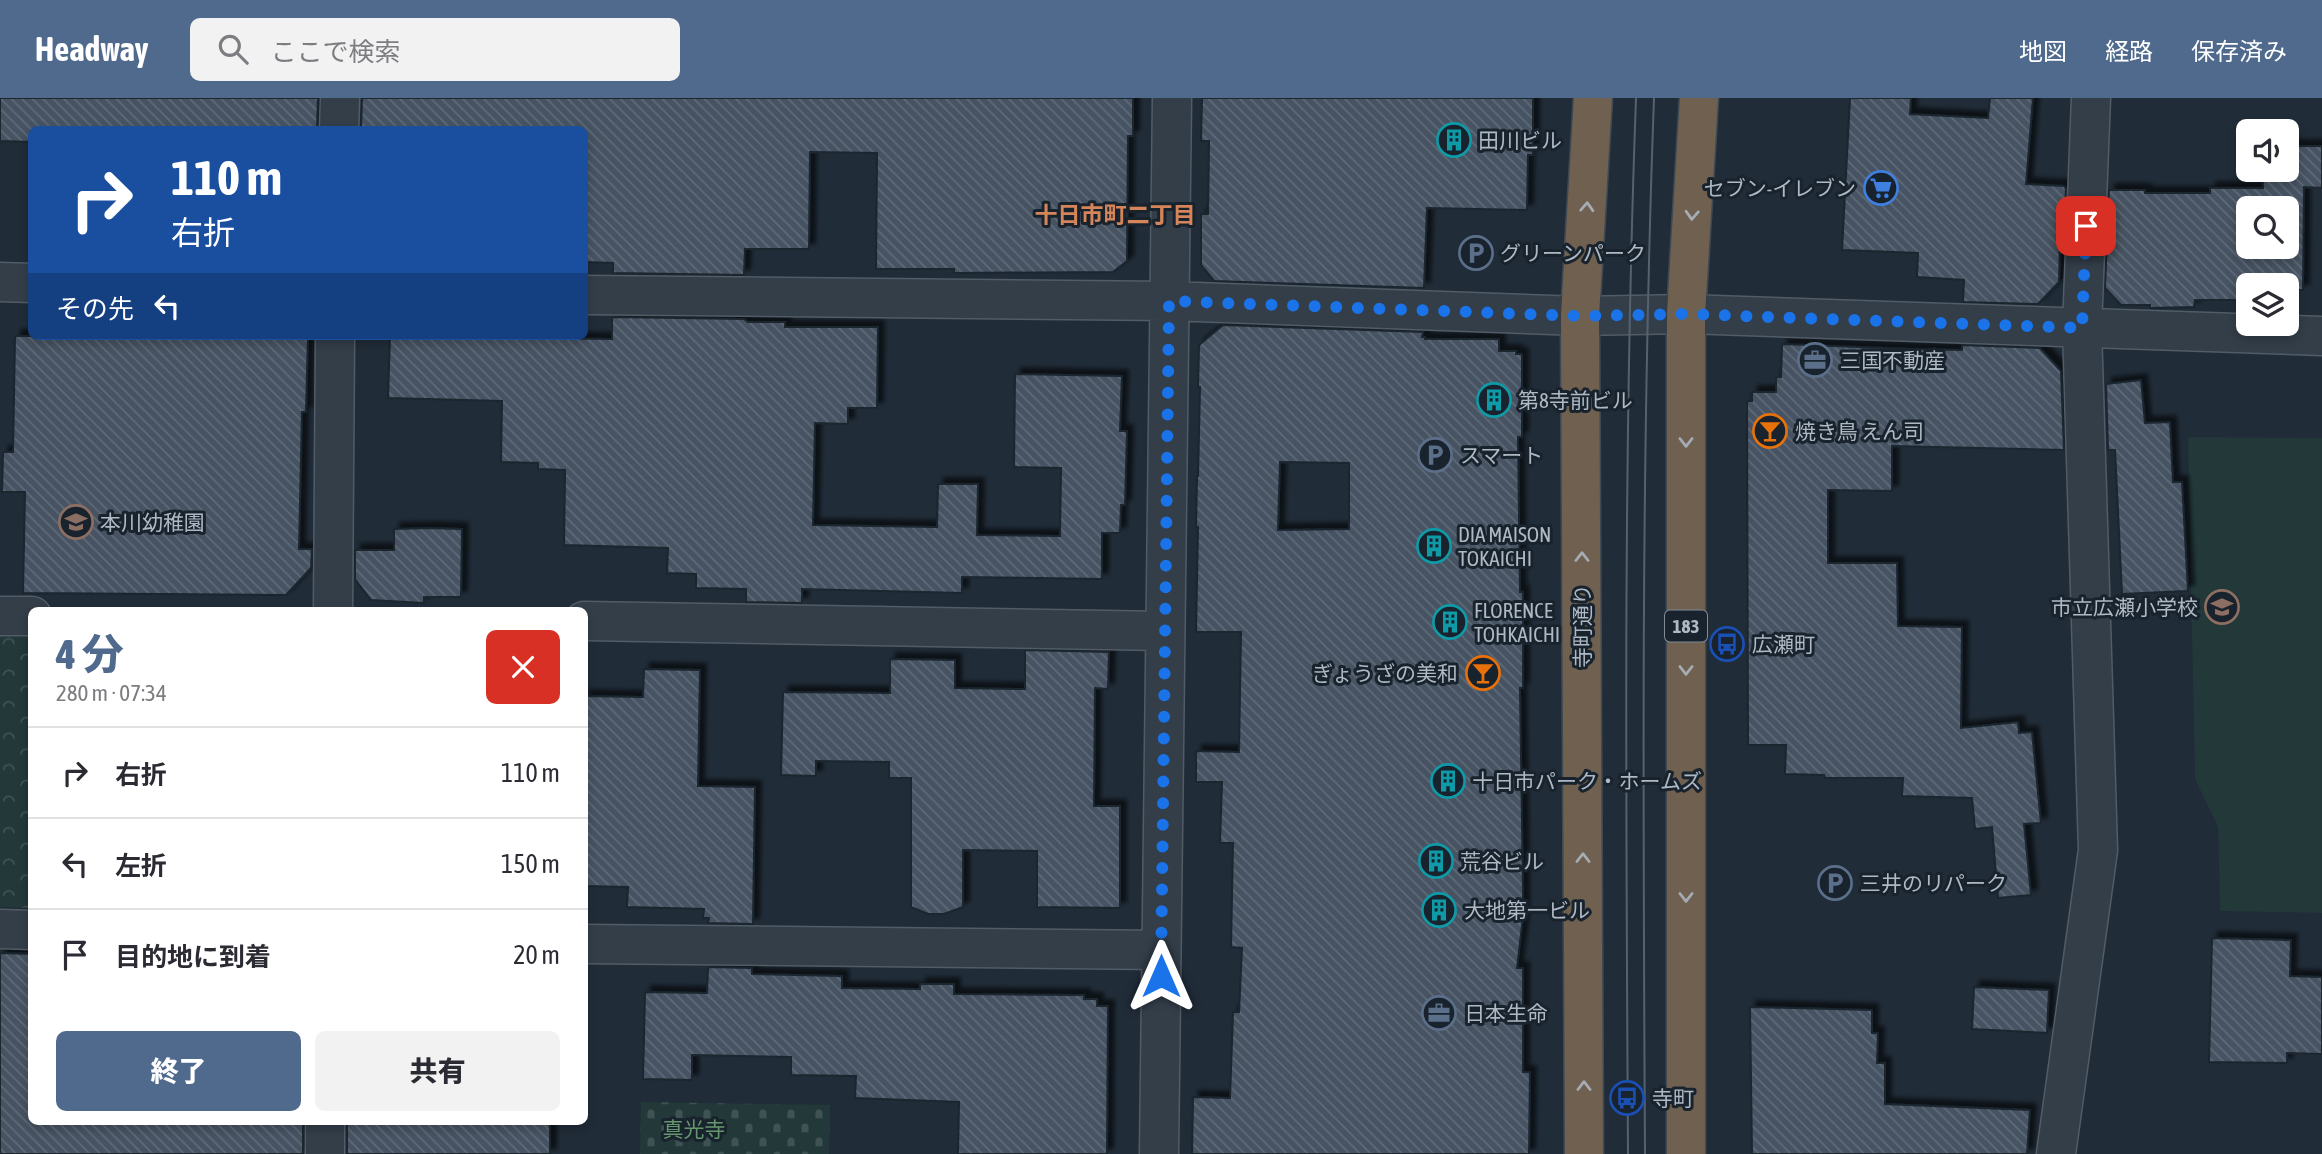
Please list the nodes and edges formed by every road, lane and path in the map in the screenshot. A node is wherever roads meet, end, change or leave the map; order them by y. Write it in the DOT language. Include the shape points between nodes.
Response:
graph roads {
  1 [pos="340,98"];
  2 [pos="1172,98"];
  3 [pos="1593,98"];
  4 [pos="1699,98"];
  5 [pos="2091,98"];
  6 [pos="339,126"];
  7 [pos="0,282"];
  8 [pos="28,283"];
  9 [pos="588,295"];
  10 [pos="1169,301"];
  11 [pos="1686,314"];
  12 [pos="1580,316"];
  13 [pos="2082,328"];
  14 [pos="2322,336"];
  15 [pos="335,340"];
  16 [pos="333,607"];
  17 [pos="0,616"];
  18 [pos="28,616"];
  19 [pos="588,621"];
  20 [pos="1165,631"];
  21 [pos="0,929"];
  22 [pos="28,930"];
  23 [pos="588,944"];
  24 [pos="1161,950"];
  25 [pos="325,1125"];
  26 [pos="325,1154"];
  27 [pos="1159,1154"];
  28 [pos="1584,1154"];
  29 [pos="1686,1154"];
  30 [pos="2056,1154"];
  1 -- 6 [label="street"];
  2 -- 10 [label="street"];
  12 -- 3 [label="highway, 寺町通り, one-way"];
  4 -- 11 [label="highway, 183, one-way"];
  5 -- 13 [label="street"];
  7 -- 8 [label="street"];
  9 -- 10 [label="street"];
  10 -- 12 [label="street"];
  10 -- 20 [label="street"];
  11 -- 12 [label="street"];
  11 -- 13 [label="street"];
  11 -- 29 [label="highway, 183, one-way"];
  28 -- 12 [label="highway, 寺町通り, one-way"];
  13 -- 14 [label="street"];
  13 -- 30 [label="street" via="2098,850"];
  15 -- 16 [label="street"];
  17 -- 18 [label="street"];
  19 -- 20 [label="street"];
  20 -- 24 [label="street"];
  21 -- 22 [label="street"];
  23 -- 24 [label="street"];
  24 -- 27 [label="street"];
  25 -- 26 [label="street"];
}
